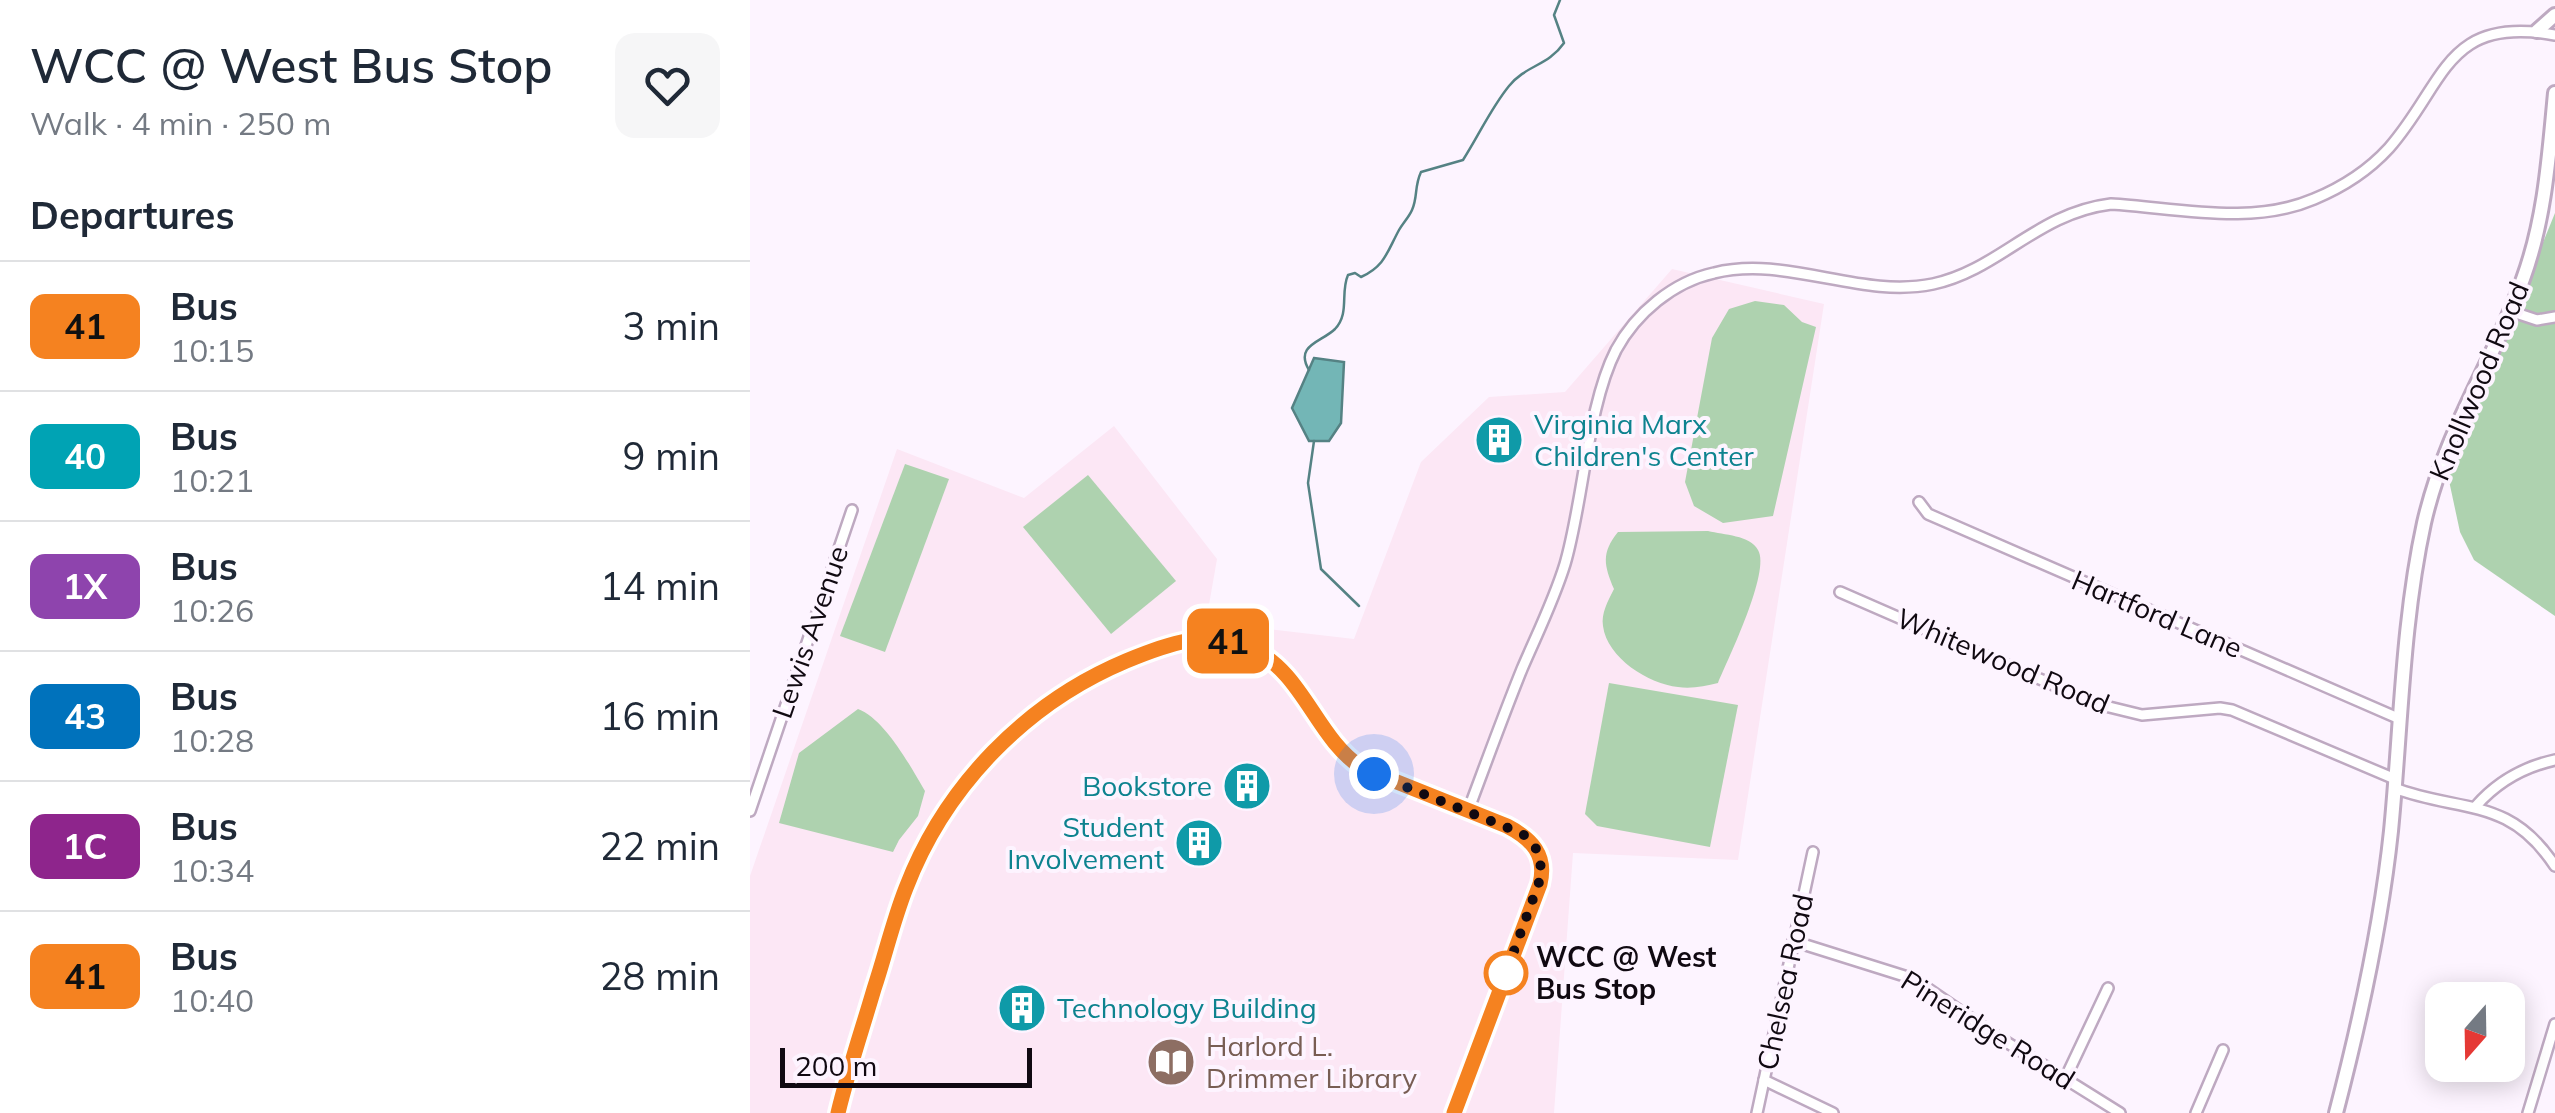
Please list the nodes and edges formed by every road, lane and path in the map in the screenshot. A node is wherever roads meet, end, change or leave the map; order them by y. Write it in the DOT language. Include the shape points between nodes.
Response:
graph roads {
  1 [pos="2555,14"];
  2 [pos="2537,32"];
  3 [pos="2555,35"];
  4 [pos="2555,93"];
  5 [pos="2510,311"];
  6 [pos="2555,317"];
  7 [pos="1918,502"];
  8 [pos="852,510"];
  9 [pos="1840,592"];
  10 [pos="2400,719"];
  11 [pos="2555,760"];
  12 [pos="2395,783"];
  13 [pos="2476,806"];
  14 [pos="1468,810"];
  15 [pos="750,811"];
  16 [pos="1813,852"];
  17 [pos="2555,866"];
  18 [pos="1793,941"];
  19 [pos="2108,988"];
  20 [pos="2555,1024"];
  21 [pos="2223,1050"];
  22 [pos="2065,1079"];
  23 [pos="1764,1080"];
  24 [pos="838,1113"];
  25 [pos="1454,1113"];
  26 [pos="1756,1113"];
  27 [pos="1834,1113"];
  28 [pos="2120,1113"];
  29 [pos="2196,1113"];
  30 [pos="2336,1113"];
  31 [pos="2528,1113"];
  1 -- 2 [label="main road"];
  2 -- 3 [label="street"];
  2 -- 14 [label="street" via="2496,33 2458,52 2374,163 2310,201 2246,214 2094,206 2057,218 1934,284 1889,286 1734,269 1662,298 1631,327 1606,375 1564,566"];
  4 -- 5 [label="main road, Knollwood Road" via="2540,219"];
  5 -- 6 [label="street" via="2537,320"];
  5 -- 10 [label="main road, Knollwood Road" via="2434,482 2416,563"];
  7 -- 10 [label="street, Hartford Lane" via="1928,514"];
  8 -- 15 [label="street, Lewis Avenue"];
  9 -- 12 [label="street, Whitewood Road" via="2098,704 2142,715 2232,710"];
  10 -- 12 [label="main road, Knollwood Road"];
  11 -- 13 [label="street" via="2520,770"];
  12 -- 13 [label="street"];
  12 -- 30 [label="main road, Knollwood Road" via="2370,966"];
  13 -- 17 [label="street" via="2510,820"];
  14 -- 24 [label="street" via="1349,759 1283,671 1250,648 1212,638 1185,640 1100,672 1012,733 940,820 897,914"];
  14 -- 25 [label="street" via="1523,834 1538,851 1542,874"];
  16 -- 18 [label="street, Chelsea Road"];
  18 -- 22 [label="street, Pineridge Road" via="1914,979"];
  18 -- 23 [label="street, Chelsea Road"];
  19 -- 22 [label="street"];
  20 -- 31 [label="street"];
  21 -- 29 [label="street"];
  22 -- 28 [label="street, Pineridge Road"];
  23 -- 26 [label="street, Chelsea Road"];
  23 -- 27 [label="street"];
}
